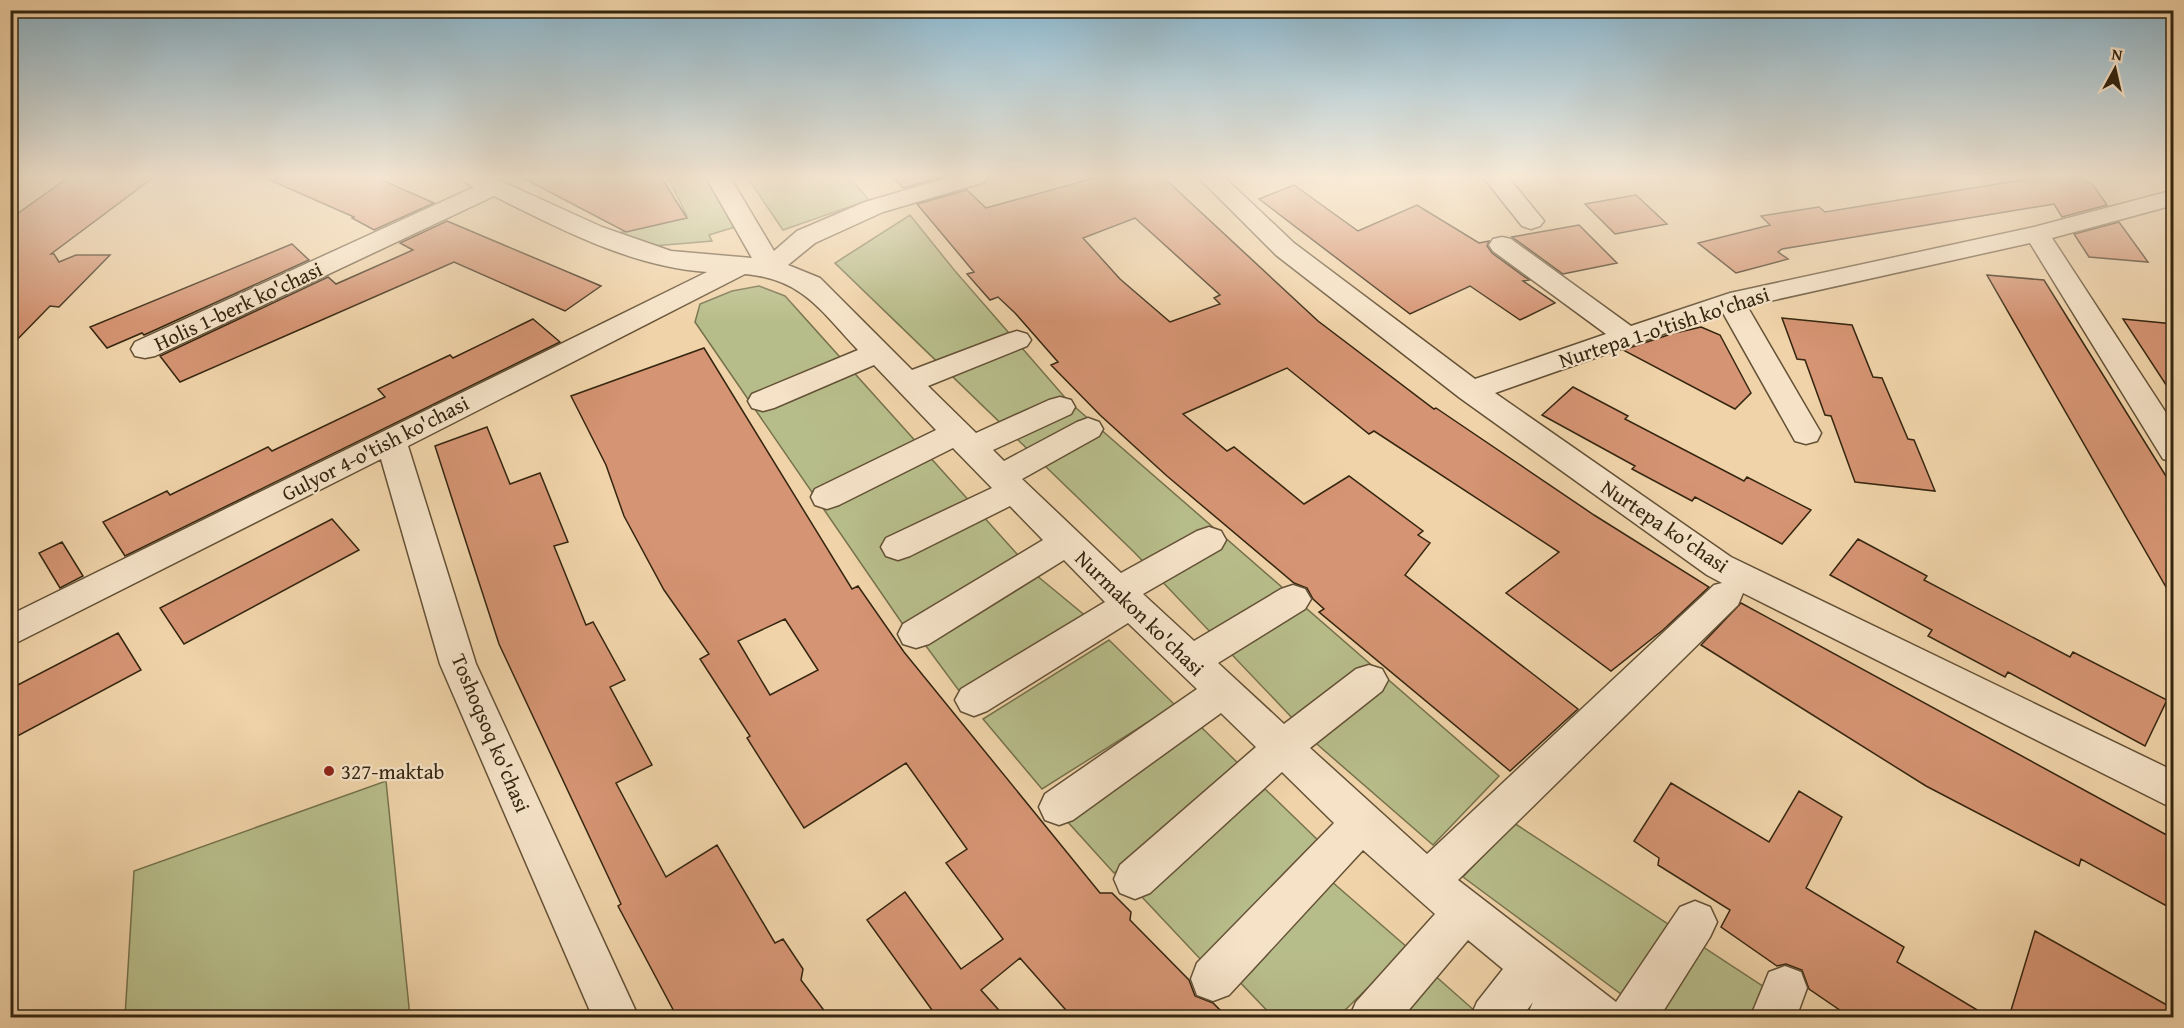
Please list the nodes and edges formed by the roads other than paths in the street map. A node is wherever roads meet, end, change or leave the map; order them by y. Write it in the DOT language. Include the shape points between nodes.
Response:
graph roads {
  1 [pos="397,225"];
  2 [pos="579,225"];
  3 [pos="738,225"];
  4 [pos="834,225"];
  5 [pos="1260,225"];
  6 [pos="2070,225"];
  7 [pos="2037,234"];
  8 [pos="1502,245"];
  9 [pos="755,267"];
  10 [pos="1730,301"];
  11 [pos="1628,337"];
  12 [pos="1017,340"];
  13 [pos="145,349"];
  14 [pos="877,352"];
  15 [pos="908,383"];
  16 [pos="1471,391"];
  17 [pos="763,402"];
  18 [pos="1060,407"];
  19 [pos="1089,429"];
  20 [pos="1806,433"];
  21 [pos="391,440"];
  22 [pos="964,440"];
  23 [pos="2174,451"];
  24 [pos="1007,484"];
  25 [pos="827,497"];
  26 [pos="1209,540"];
  27 [pos="1066,542"];
  28 [pos="898,547"];
  29 [pos="1726,595"];
  30 [pos="1124,598"];
  31 [pos="1293,599"];
  32 [pos="10,632"];
  33 [pos="916,634"];
  34 [pos="1190,662"];
  35 [pos="1369,680"];
  36 [pos="1222,692"];
  37 [pos="974,700"];
  38 [pos="1282,748"];
  39 [pos="2174,791"];
  40 [pos="1059,807"];
  41 [pos="1362,824"];
  42 [pos="1135,879"];
  43 [pos="1429,883"];
  44 [pos="1465,911"];
  45 [pos="1695,922"];
  46 [pos="1533,965"];
  47 [pos="1213,980"];
  48 [pos="1572,1009"];
  49 [pos="616,1017"];
  50 [pos="1372,1017"];
  51 [pos="1493,1017"];
  52 [pos="1632,1017"];
  1 -- 13 [label="street, Holis 1-berk ko'chasi"];
  2 -- 9 [label="street, Nurmakon ko'chasi" via="652,254 690,264"];
  3 -- 9 [label="street"];
  4 -- 9 [label="street"];
  5 -- 16 [label="street, Nurtepa ko'chasi" via="1285,249"];
  6 -- 7 [label="street, Nurtepa 1-o'tish ko'chasi"];
  7 -- 10 [label="street, Nurtepa 1-o'tish ko'chasi"];
  7 -- 23 [label="street"];
  8 -- 11 [label="street"];
  9 -- 14 [label="street, Nurmakon ko'chasi" via="792,274 810,284"];
  9 -- 21 [label="street, Gulyor 4-o'tish ko'chasi"];
  10 -- 11 [label="street, Nurtepa 1-o'tish ko'chasi"];
  10 -- 20 [label="street"];
  11 -- 16 [label="street, Nurtepa 1-o'tish ko'chasi"];
  12 -- 15 [label="street"];
  14 -- 15 [label="street, Nurmakon ko'chasi"];
  14 -- 17 [label="street"];
  15 -- 22 [label="street, Nurmakon ko'chasi"];
  16 -- 39 [label="street, Nurtepa ko'chasi" via="1719,566"];
  18 -- 22 [label="street"];
  19 -- 24 [label="street"];
  21 -- 32 [label="street, Gulyor 4-o'tish ko'chasi"];
  21 -- 49 [label="street, Toshoqsoq ko'chasi" via="459,664"];
  22 -- 24 [label="street, Nurmakon ko'chasi"];
  22 -- 25 [label="street"];
  24 -- 27 [label="street, Nurmakon ko'chasi"];
  24 -- 28 [label="street"];
  26 -- 30 [label="street"];
  27 -- 30 [label="street, Nurmakon ko'chasi"];
  27 -- 33 [label="street"];
  29 -- 43 [label="street" via="1440,868"];
  30 -- 34 [label="street, Nurmakon ko'chasi"];
  30 -- 37 [label="street"];
  31 -- 34 [label="street"];
  34 -- 36 [label="street, Nurmakon ko'chasi"];
  35 -- 38 [label="street"];
  36 -- 38 [label="street, Nurmakon ko'chasi"];
  36 -- 40 [label="street"];
  38 -- 41 [label="street, Nurmakon ko'chasi"];
  38 -- 42 [label="street"];
  41 -- 43 [label="street, Nurmakon ko'chasi"];
  41 -- 47 [label="street"];
  43 -- 44 [label="street, Nurmakon ko'chasi"];
  44 -- 46 [label="street, Nurmakon ko'chasi"];
  44 -- 50 [label="street"];
  45 -- 52 [label="street"];
  46 -- 48 [label="street, Nurmakon ko'chasi"];
  46 -- 51 [label="street"];
}
